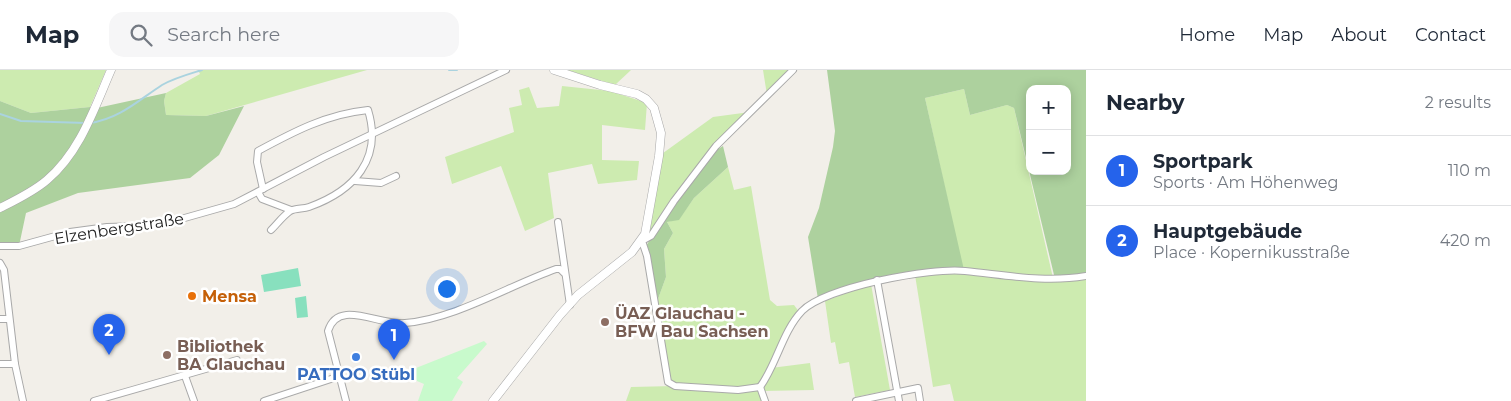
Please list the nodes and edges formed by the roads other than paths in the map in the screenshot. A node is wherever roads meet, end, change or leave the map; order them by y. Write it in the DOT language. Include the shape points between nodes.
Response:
graph roads {
  1 [pos="111,70"];
  2 [pos="506,70"];
  3 [pos="554,70"];
  4 [pos="793,70"];
  5 [pos="374,133"];
  6 [pos="396,176"];
  7 [pos="355,181"];
  8 [pos="260,191"];
  9 [pos="0,208"];
  10 [pos="291,210"];
  11 [pos="558,222"];
  12 [pos="271,230"];
  13 [pos="642,241"];
  14 [pos="0,246"];
  15 [pos="0,263"];
  16 [pos="564,273"];
  17 [pos="1086,276"];
  18 [pos="877,280"];
  19 [pos="570,305"];
  20 [pos="0,319"];
  21 [pos="9,320"];
  22 [pos="237,360"];
  23 [pos="0,364"];
  24 [pos="15,364"];
  25 [pos="185,376"];
  26 [pos="340,376"];
  27 [pos="760,387"];
  28 [pos="898,392"];
  29 [pos="22,401"];
  30 [pos="94,401"];
  31 [pos="194,401"];
  32 [pos="264,401"];
  33 [pos="346,401"];
  34 [pos="493,401"];
  35 [pos="765,401"];
  36 [pos="856,401"];
  37 [pos="899,401"];
  38 [pos="920,401"];
  1 -- 9 [label="street" via="91,118 65,161 47,180"];
  2 -- 5 [label="street, Elzenbergstraße"];
  3 -- 13 [label="street" via="600,86 637,94 654,108 661,133 659,156"];
  4 -- 13 [label="street" via="714,150 651,236"];
  5 -- 7 [label="street" via="371,150"];
  5 -- 8 [label="street, Elzenbergstraße"];
  5 -- 8 [label="street" via="368,110 344,113 312,123 285,136 258,151"];
  6 -- 7 [label="street" via="381,183"];
  7 -- 10 [label="street" via="309,207"];
  8 -- 10 [label="street" via="262,199"];
  8 -- 14 [label="street, Elzenbergstraße" via="234,204 181,219 143,226 70,232 19,246"];
  10 -- 12 [label="street"];
  11 -- 16 [label="street" via="565,260"];
  13 -- 19 [label="street"];
  13 -- 27 [label="street" via="668,382 675,386 738,390"];
  15 -- 21 [label="street" via="4,270"];
  16 -- 19 [label="street"];
  16 -- 26 [label="street" via="556,269 461,309 405,324 342,314 330,324 329,337"];
  17 -- 18 [label="street" via="1020,279 964,270"];
  18 -- 27 [label="street" via="810,303 800,313"];
  18 -- 28 [label="street"];
  19 -- 34 [label="street"];
  20 -- 21 [label="street"];
  21 -- 24 [label="street"];
  22 -- 25 [label="street"];
  23 -- 24 [label="street"];
  24 -- 29 [label="street"];
  25 -- 30 [label="street"];
  25 -- 31 [label="street"];
  26 -- 32 [label="street"];
  26 -- 33 [label="street"];
  27 -- 35 [label="street"];
  28 -- 36 [label="street"];
  28 -- 37 [label="street"];
  28 -- 38 [label="street" via="918,388"];
}
